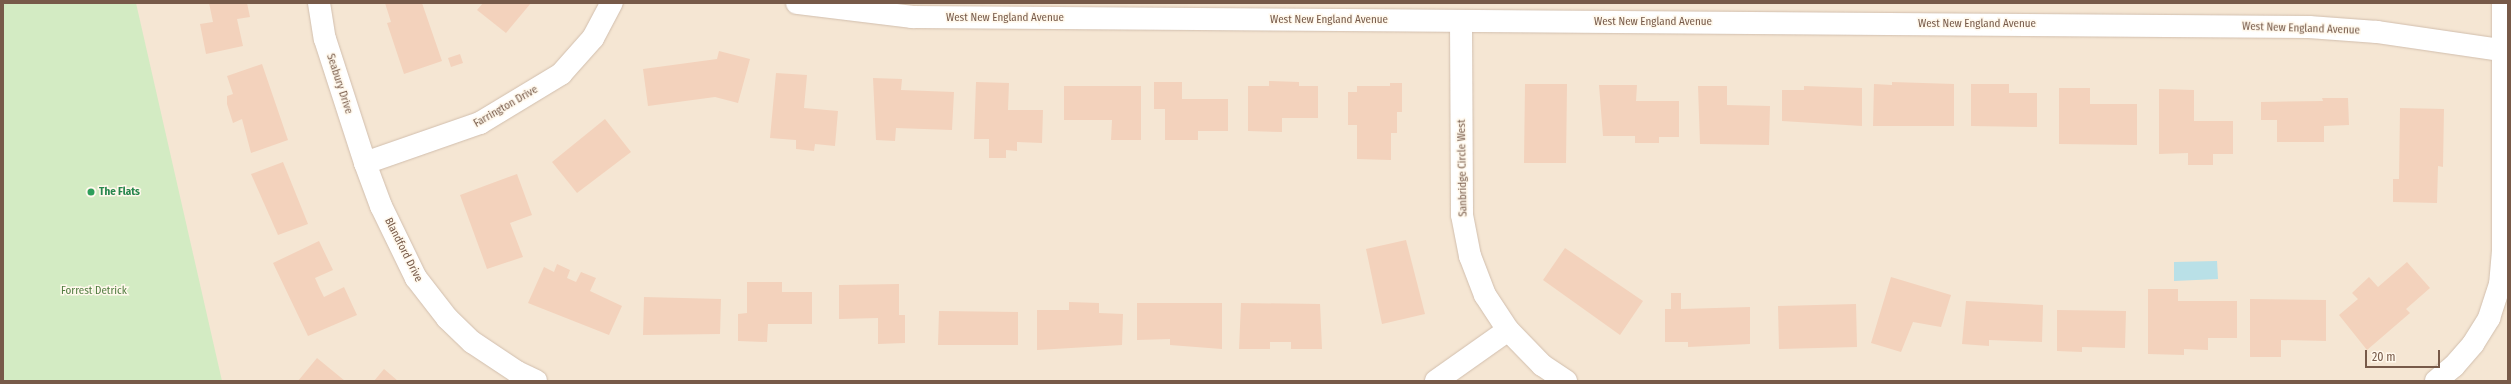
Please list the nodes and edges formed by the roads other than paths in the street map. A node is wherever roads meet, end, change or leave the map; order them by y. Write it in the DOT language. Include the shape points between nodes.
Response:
graph roads {
  1 [pos="319,3"];
  2 [pos="612,3"];
  3 [pos="797,3"];
  4 [pos="2502,3"];
  5 [pos="1461,21"];
  6 [pos="2505,50"];
  7 [pos="365,163"];
  8 [pos="1508,330"];
  9 [pos="536,381"];
  10 [pos="1436,381"];
  11 [pos="1566,381"];
  12 [pos="2436,381"];
  1 -- 7 [label="street, Seabury Drive" via="325,39"];
  2 -- 7 [label="street, Farrington Drive" via="592,38 561,74 480,124"];
  3 -- 5 [label="street, West New England Avenue" via="912,17"];
  4 -- 6 [label="street"];
  5 -- 6 [label="street, West New England Avenue" via="2310,27 2377,32"];
  5 -- 8 [label="street, Sanbridge Circle West" via="1462,214 1470,256 1485,294"];
  6 -- 12 [label="street" via="2503,252 2500,285 2488,318 2473,344 2454,366"];
  7 -- 9 [label="street, Blandford Drive" via="384,212 416,278 429,297 472,342 517,372"];
  8 -- 10 [label="street"];
  8 -- 11 [label="street, Sanbridge Circle West" via="1542,365"];
}
